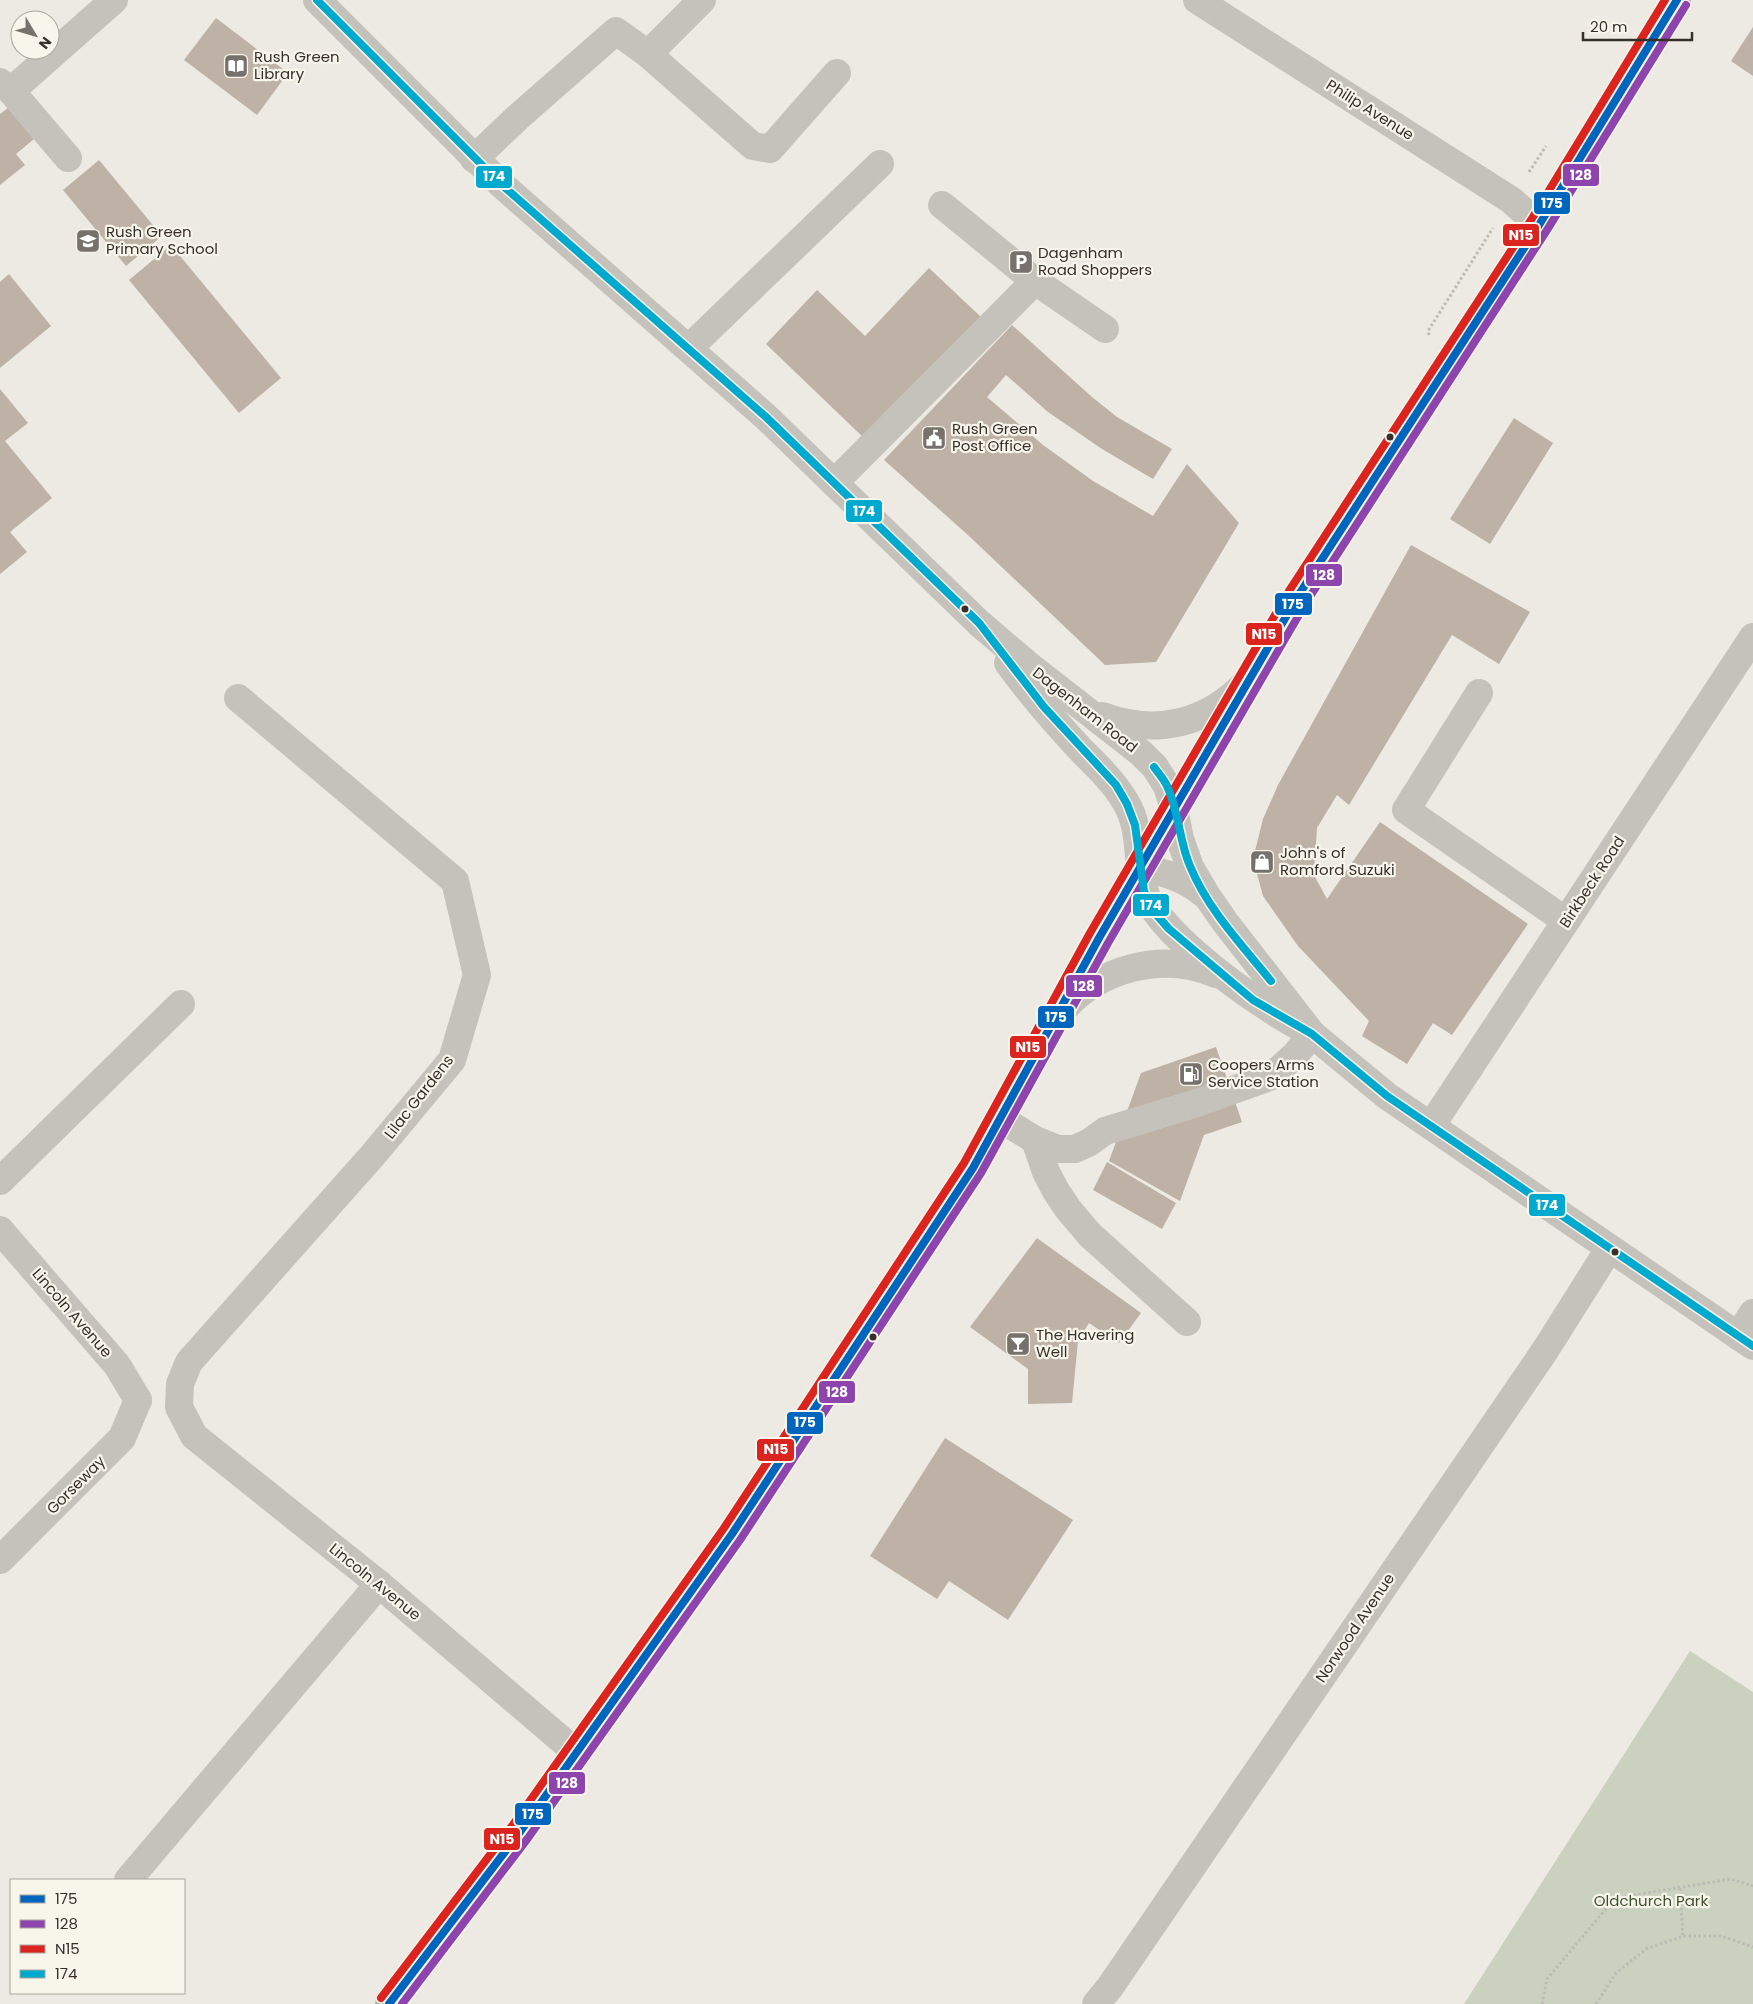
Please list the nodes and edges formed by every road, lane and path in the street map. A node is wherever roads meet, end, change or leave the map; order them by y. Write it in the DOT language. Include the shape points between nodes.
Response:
graph roads {
  1 [pos="114,0"];
  2 [pos="317,0"];
  3 [pos="702,0"];
  4 [pos="1197,0"];
  5 [pos="1677,0"];
  6 [pos="648,54"];
  7 [pos="837,73"];
  8 [pos="6,86"];
  9 [pos="68,158"];
  10 [pos="474,159"];
  11 [pos="880,164"];
  12 [pos="942,205"];
  13 [pos="1539,225"];
  14 [pos="1035,281"];
  15 [pos="1105,329"];
  16 [pos="689,348"];
  17 [pos="834,483"];
  18 [pos="979,623"];
  19 [pos="1753,637"];
  20 [pos="1254,673"];
  21 [pos="1479,693"];
  22 [pos="238,698"];
  23 [pos="1076,703"];
  24 [pos="1116,785"];
  25 [pos="1174,809"];
  26 [pos="1140,868"];
  27 [pos="1207,896"];
  28 [pos="1566,921"];
  29 [pos="1226,978"];
  30 [pos="181,1004"];
  31 [pos="1052,1024"];
  32 [pos="1312,1034"];
  33 [pos="1002,1119"];
  34 [pos="1431,1126"];
  35 [pos="1034,1140"];
  36 [pos="0,1181"];
  37 [pos="0,1230"];
  38 [pos="1609,1249"];
  39 [pos="1753,1313"];
  40 [pos="1187,1322"];
  41 [pos="1745,1341"];
  42 [pos="138,1400"];
  43 [pos="179,1407"];
  44 [pos="0,1560"];
  45 [pos="379,1584"];
  46 [pos="577,1753"];
  47 [pos="129,1879"];
  48 [pos="1753,1886"];
  49 [pos="1680,1888"];
  50 [pos="1683,1936"];
  51 [pos="1753,1947"];
  52 [pos="389,2004"];
  53 [pos="1096,2004"];
  54 [pos="1542,2004"];
  55 [pos="1596,2004"];
  1 -- 8 [label="street"];
  2 -- 10 [label="street, Dagenham Road"];
  3 -- 6 [label="street"];
  4 -- 13 [label="street, Philip Avenue" via="1511,200"];
  5 -- 13 [label="main road"];
  6 -- 7 [label="street" via="747,142 760,149 770,149"];
  6 -- 10 [label="street" via="616,31"];
  8 -- 9 [label="street"];
  10 -- 16 [label="street, Dagenham Road"];
  11 -- 16 [label="street"];
  12 -- 14 [label="street"];
  13 -- 20 [label="main road" via="1303,588"];
  14 -- 15 [label="street"];
  14 -- 17 [label="street"];
  16 -- 17 [label="street, Dagenham Road"];
  17 -- 18 [label="street, Dagenham Road"];
  18 -- 23 [label="street, Dagenham Road"];
  18 -- 24 [label="street, Dagenham Road" via="1044,708"];
  19 -- 28 [label="street, Birkbeck Road"];
  20 -- 23 [label="street" via="1235,694 1212,710 1163,726 1122,724"];
  20 -- 25 [label="main road"];
  21 -- 28 [label="street" via="1406,810"];
  22 -- 43 [label="street, Lilac Gardens" via="455,881 477,974 452,1060 373,1155 189,1362 180,1384"];
  23 -- 25 [label="street, Dagenham Road" via="1129,742 1155,768 1167,786"];
  24 -- 25 [label="street, Dagenham Road" via="1142,803"];
  24 -- 26 [label="street, Dagenham Road" via="1135,825"];
  25 -- 26 [label="main road"];
  25 -- 27 [label="street, Dagenham Road" via="1190,867"];
  26 -- 27 [label="street, Dagenham Road" via="1175,876"];
  26 -- 29 [label="street, Dagenham Road" via="1144,891 1154,912"];
  26 -- 31 [label="main road"];
  27 -- 32 [label="street, Dagenham Road"];
  28 -- 34 [label="street, Birkbeck Road"];
  29 -- 31 [label="street" via="1174,963 1128,968 1085,989"];
  29 -- 32 [label="street, Dagenham Road" via="1260,1004"];
  30 -- 36 [label="street"];
  31 -- 33 [label="main road"];
  32 -- 34 [label="street, Dagenham Road" via="1387,1096"];
  32 -- 35 [label="street" via="1272,1076 1105,1131 1075,1149 1058,1148"];
  33 -- 35 [label="street"];
  33 -- 46 [label="main road" via="756,1498"];
  34 -- 38 [label="street, Dagenham Road"];
  35 -- 40 [label="street" via="1046,1172 1068,1209 1090,1235"];
  37 -- 42 [label="street, Lincoln Avenue" via="117,1365"];
  38 -- 41 [label="street, Dagenham Road"];
  38 -- 53 [label="street, Norwood Avenue" via="1546,1349"];
  39 -- 41 [label="street"];
  42 -- 43 [label="street"];
  42 -- 44 [label="street, Gorseway" via="122,1438"];
  43 -- 45 [label="street, Lincoln Avenue" via="194,1436"];
  45 -- 46 [label="street, Lincoln Avenue"];
  45 -- 47 [label="street"];
  46 -- 52 [label="main road"];
  48 -- 49 [label="path" via="1731,1879"];
  49 -- 50 [label="path"];
  49 -- 54 [label="path" via="1615,1898 1547,1979"];
  50 -- 51 [label="path" via="1721,1936"];
  50 -- 55 [label="path" via="1646,1949 1616,1973"];
}
